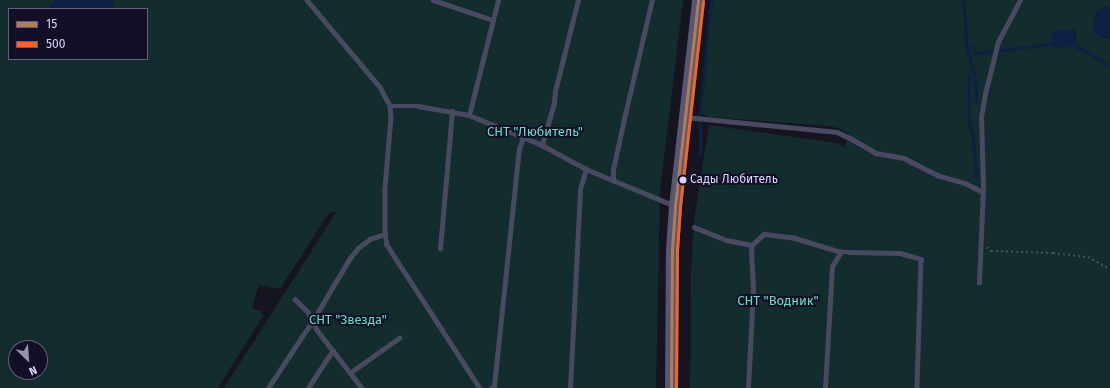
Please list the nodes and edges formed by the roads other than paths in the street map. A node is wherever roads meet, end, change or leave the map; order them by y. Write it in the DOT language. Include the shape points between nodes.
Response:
graph roads {
  1 [pos="307,0"];
  2 [pos="433,0"];
  3 [pos="498,0"];
  4 [pos="578,0"];
  5 [pos="652,0"];
  6 [pos="698,0"];
  7 [pos="1020,0"];
  8 [pos="493,20"];
  9 [pos="390,106"];
  10 [pos="452,112"];
  11 [pos="469,116"];
  12 [pos="685,117"];
  13 [pos="523,138"];
  14 [pos="542,145"];
  15 [pos="586,169"];
  16 [pos="613,181"];
  17 [pos="983,192"];
  18 [pos="675,206"];
  19 [pos="694,227"];
  20 [pos="385,234"];
  21 [pos="752,245"];
  22 [pos="440,249"];
  23 [pos="841,252"];
  24 [pos="979,283"];
  25 [pos="295,299"];
  26 [pos="313,320"];
  27 [pos="399,338"];
  28 [pos="332,350"];
  29 [pos="351,372"];
  30 [pos="268,388"];
  31 [pos="308,388"];
  32 [pos="362,388"];
  33 [pos="480,388"];
  34 [pos="491,388"];
  35 [pos="570,388"];
  36 [pos="671,388"];
  37 [pos="748,388"];
  38 [pos="826,388"];
  39 [pos="917,388"];
  1 -- 9 [label="lane" via="380,87"];
  2 -- 8 [label="lane"];
  3 -- 8 [label="lane"];
  4 -- 14 [label="lane"];
  5 -- 16 [label="lane" via="613,170"];
  6 -- 12 [label="main road"];
  7 -- 17 [label="lane" via="998,42 984,94 980,134"];
  8 -- 11 [label="lane"];
  9 -- 10 [label="lane" via="418,106"];
  9 -- 20 [label="lane"];
  10 -- 11 [label="lane"];
  10 -- 22 [label="lane"];
  11 -- 13 [label="lane"];
  12 -- 17 [label="lane" via="836,132 876,154 910,160 937,175 965,183"];
  12 -- 18 [label="main road"];
  13 -- 14 [label="lane"];
  13 -- 34 [label="lane" via="519,149 494,386"];
  14 -- 15 [label="lane"];
  15 -- 16 [label="lane"];
  15 -- 35 [label="lane" via="580,189"];
  16 -- 18 [label="lane"];
  17 -- 24 [label="lane"];
  18 -- 36 [label="main road" via="672,250"];
  19 -- 21 [label="lane" via="726,240"];
  20 -- 26 [label="lane" via="370,239 354,253"];
  20 -- 33 [label="lane" via="392,254"];
  21 -- 23 [label="lane" via="764,234 795,238"];
  21 -- 37 [label="lane" via="753,289"];
  23 -- 38 [label="lane" via="832,266"];
  23 -- 39 [label="lane" via="900,253 921,259"];
  25 -- 26 [label="lane"];
  26 -- 28 [label="lane"];
  26 -- 30 [label="lane"];
  27 -- 29 [label="lane"];
  28 -- 29 [label="lane"];
  28 -- 31 [label="lane"];
  29 -- 32 [label="lane"];
}
